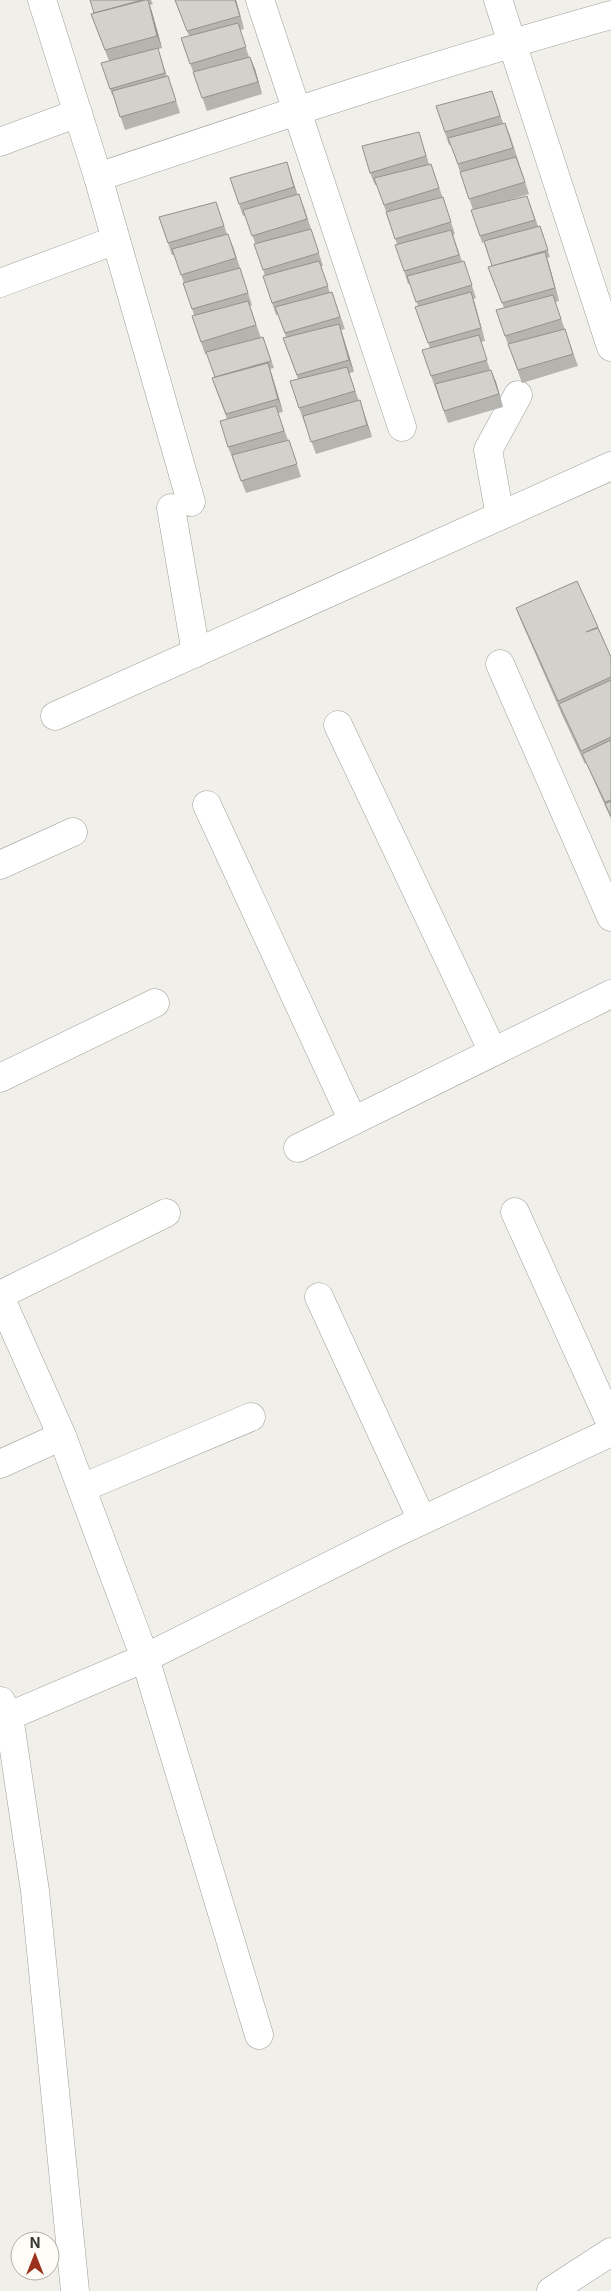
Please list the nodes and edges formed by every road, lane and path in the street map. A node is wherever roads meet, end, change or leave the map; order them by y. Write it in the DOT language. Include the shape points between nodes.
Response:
graph roads {
  1 [pos="42,0"];
  2 [pos="260,0"];
  3 [pos="498,0"];
  4 [pos="611,15"];
  5 [pos="512,42"];
  6 [pos="296,111"];
  7 [pos="78,112"];
  8 [pos="0,142"];
  9 [pos="98,176"];
  10 [pos="116,240"];
  11 [pos="0,283"];
  12 [pos="611,346"];
  13 [pos="518,395"];
  14 [pos="402,427"];
  15 [pos="611,466"];
  16 [pos="500,516"];
  17 [pos="196,653"];
  18 [pos="500,664"];
  19 [pos="55,716"];
  20 [pos="338,725"];
  21 [pos="207,805"];
  22 [pos="72,832"];
  23 [pos="0,865"];
  24 [pos="611,917"];
  25 [pos="611,994"];
  26 [pos="155,1003"];
  27 [pos="493,1052"];
  28 [pos="0,1078"];
  29 [pos="353,1121"];
  30 [pos="298,1148"];
  31 [pos="515,1212"];
  32 [pos="166,1213"];
  33 [pos="0,1296"];
  34 [pos="319,1297"];
  35 [pos="251,1417"];
  36 [pos="611,1424"];
  37 [pos="611,1432"];
  38 [pos="62,1436"];
  39 [pos="0,1464"];
  40 [pos="82,1488"];
  41 [pos="422,1520"];
  42 [pos="145,1658"];
  43 [pos="3,1712"];
  44 [pos="259,2035"];
  45 [pos="611,2252"];
  46 [pos="75,2291"];
  47 [pos="551,2291"];
  1 -- 7 [label="street"];
  2 -- 6 [label="street"];
  3 -- 5 [label="street"];
  4 -- 5 [label="street"];
  5 -- 6 [label="street"];
  5 -- 12 [label="street"];
  6 -- 9 [label="street"];
  6 -- 14 [label="street"];
  7 -- 8 [label="street"];
  7 -- 9 [label="street"];
  9 -- 10 [label="street"];
  10 -- 11 [label="street"];
  10 -- 17 [label="street" via="181,505"];
  13 -- 16 [label="street" via="488,450"];
  15 -- 16 [label="street"];
  16 -- 17 [label="street"];
  17 -- 19 [label="street"];
  18 -- 24 [label="street"];
  20 -- 27 [label="street"];
  21 -- 29 [label="street"];
  22 -- 23 [label="street"];
  25 -- 27 [label="street"];
  26 -- 28 [label="street"];
  27 -- 29 [label="street"];
  29 -- 30 [label="street"];
  31 -- 36 [label="street"];
  32 -- 33 [label="street"];
  33 -- 38 [label="street"];
  34 -- 41 [label="street"];
  35 -- 40 [label="street"];
  37 -- 41 [label="street"];
  38 -- 39 [label="street"];
  38 -- 40 [label="street"];
  40 -- 42 [label="street"];
  41 -- 42 [label="street"];
  42 -- 43 [label="street"];
  42 -- 44 [label="street"];
  43 -- 46 [label="street" via="35,1891"];
  45 -- 47 [label="street"];
}
